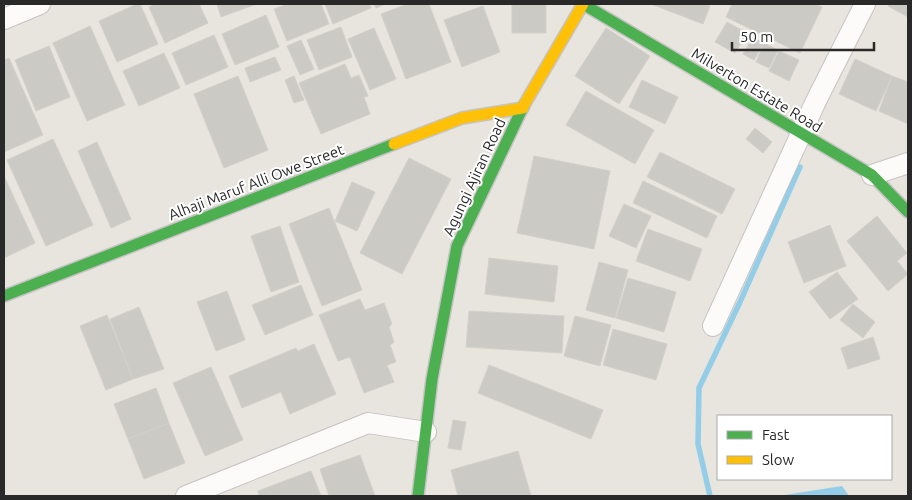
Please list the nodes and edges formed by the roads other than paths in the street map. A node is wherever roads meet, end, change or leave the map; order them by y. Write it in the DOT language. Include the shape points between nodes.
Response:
graph roads {
  1 [pos="40,4"];
  2 [pos="583,4"];
  3 [pos="865,4"];
  4 [pos="4,19"];
  5 [pos="523,108"];
  6 [pos="801,134"];
  7 [pos="908,163"];
  8 [pos="872,175"];
  9 [pos="908,212"];
  10 [pos="4,296"];
  11 [pos="713,326"];
  12 [pos="426,432"];
  13 [pos="186,496"];
  14 [pos="418,496"];
  1 -- 4 [label="street"];
  2 -- 5 [label="street, Agungi Ajiran Road"];
  2 -- 6 [label="street, Milverton Estate Road"];
  3 -- 6 [label="street"];
  5 -- 10 [label="street, Alhaji Maruf Alli Owe Street" via="462,118"];
  5 -- 12 [label="street, Agungi Ajiran Road" via="457,246 432,379"];
  6 -- 8 [label="street, Milverton Estate Road"];
  6 -- 11 [label="street"];
  7 -- 8 [label="street"];
  8 -- 9 [label="street, Milverton Estate Road"];
  12 -- 13 [label="street" via="368,423"];
  12 -- 14 [label="street, Agungi Ajiran Road"];
}
